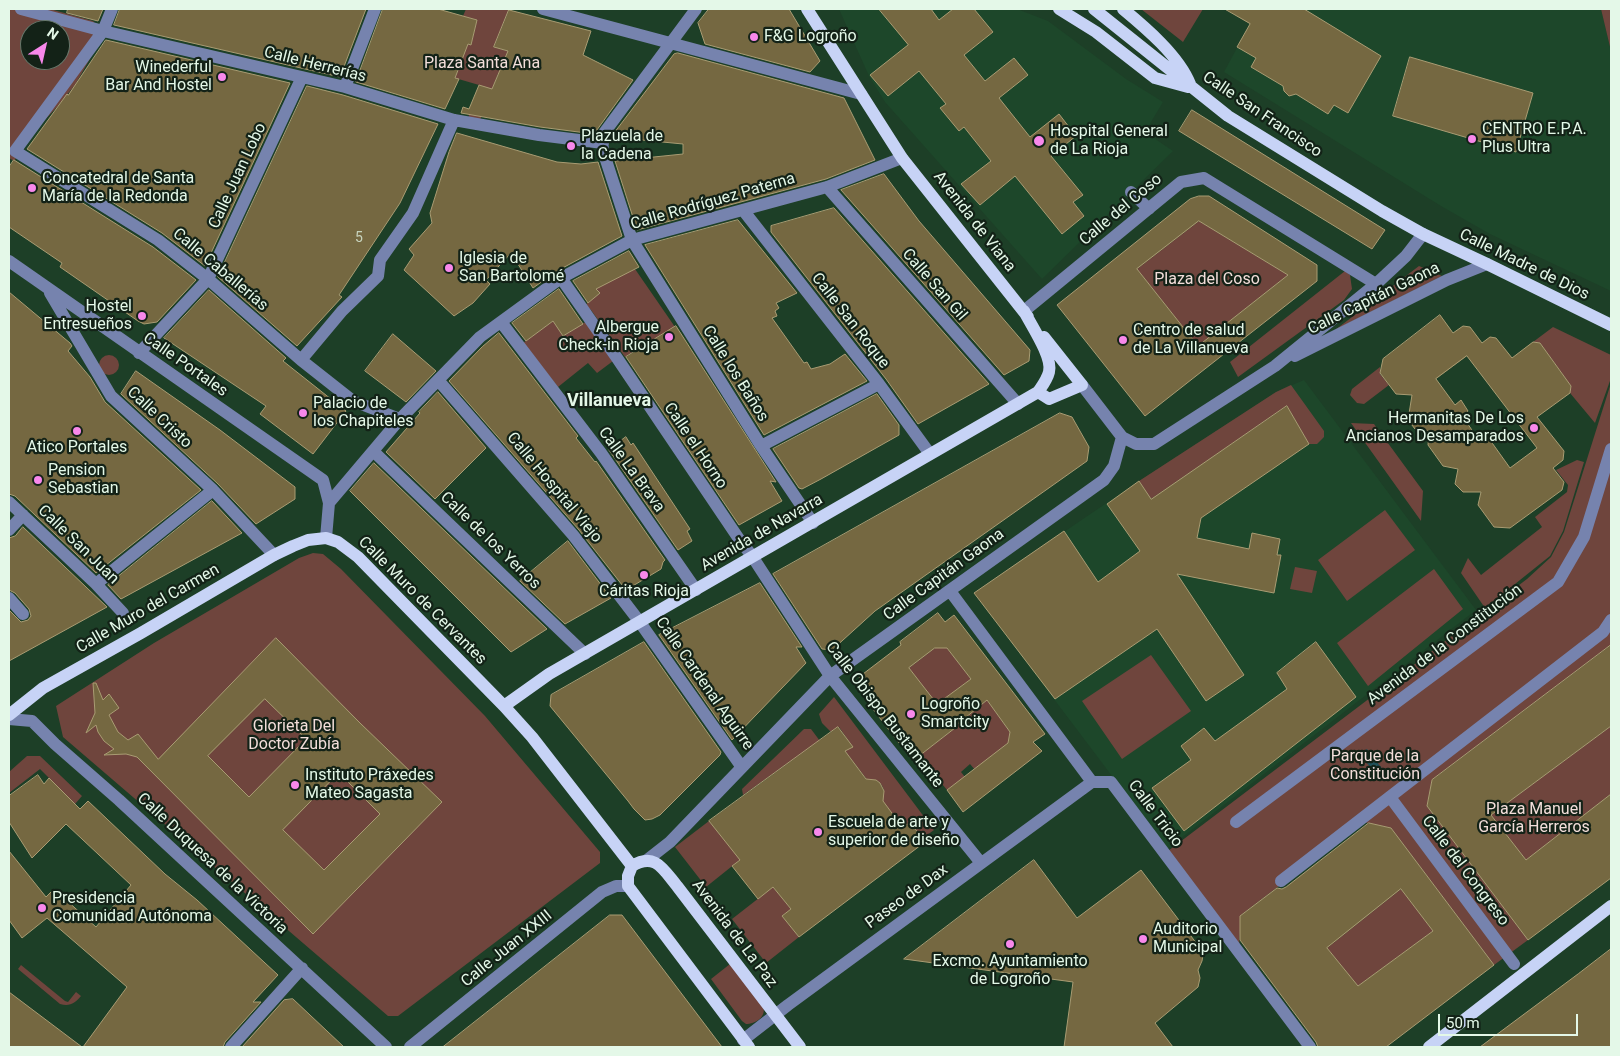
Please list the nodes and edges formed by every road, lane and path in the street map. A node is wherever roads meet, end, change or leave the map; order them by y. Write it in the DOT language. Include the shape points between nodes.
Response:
graph roads {
  1 [pos="21,9"];
  2 [pos="112,9"];
  3 [pos="375,9"];
  4 [pos="543,9"];
  5 [pos="696,9"];
  6 [pos="1059,9"];
  7 [pos="1094,9"];
  8 [pos="1122,9"];
  9 [pos="811,12"];
  10 [pos="103,31"];
  11 [pos="671,42"];
  12 [pos="302,77"];
  13 [pos="345,88"];
  14 [pos="1192,89"];
  15 [pos="860,94"];
  16 [pos="454,120"];
  17 [pos="603,142"];
  18 [pos="902,158"];
  19 [pos="826,187"];
  20 [pos="1131,192"];
  21 [pos="1149,209"];
  22 [pos="743,210"];
  23 [pos="1423,234"];
  24 [pos="632,240"];
  25 [pos="9,261"];
  26 [pos="1487,264"];
  27 [pos="208,278"];
  28 [pos="561,278"];
  29 [pos="1376,284"];
  30 [pos="46,287"];
  31 [pos="1024,311"];
  32 [pos="501,322"];
  33 [pos="1611,325"];
  34 [pos="140,354"];
  35 [pos="301,360"];
  36 [pos="1275,366"];
  37 [pos="438,380"];
  38 [pos="879,384"];
  39 [pos="1082,385"];
  40 [pos="1038,392"];
  41 [pos="1018,404"];
  42 [pos="400,419"];
  43 [pos="1122,437"];
  44 [pos="761,446"];
  45 [pos="1611,449"];
  46 [pos="373,450"];
  47 [pos="930,454"];
  48 [pos="213,490"];
  49 [pos="9,502"];
  50 [pos="329,503"];
  51 [pos="23,515"];
  52 [pos="813,523"];
  53 [pos="9,530"];
  54 [pos="326,538"];
  55 [pos="274,554"];
  56 [pos="752,556"];
  57 [pos="96,584"];
  58 [pos="696,590"];
  59 [pos="950,591"];
  60 [pos="9,598"];
  61 [pos="123,613"];
  62 [pos="23,614"];
  63 [pos="1611,620"];
  64 [pos="639,621"];
  65 [pos="585,654"];
  66 [pos="830,676"];
  67 [pos="504,706"];
  68 [pos="9,715"];
  69 [pos="9,719"];
  70 [pos="741,766"];
  71 [pos="1092,782"];
  72 [pos="1390,797"];
  73 [pos="1236,822"];
  74 [pos="647,860"];
  75 [pos="981,863"];
  76 [pos="632,866"];
  77 [pos="1281,880"];
  78 [pos="628,886"];
  79 [pos="1611,906"];
  80 [pos="1514,964"];
  81 [pos="302,968"];
  82 [pos="776,1014"];
  83 [pos="746,1044"];
  84 [pos="231,1047"];
  85 [pos="386,1047"];
  86 [pos="410,1047"];
  87 [pos="800,1047"];
  88 [pos="1310,1047"];
  89 [pos="1428,1047"];
  1 -- 10 [label="street, Calle Herrerías"];
  2 -- 10 [label="street"];
  3 -- 13 [label="street"];
  4 -- 11 [label="street"];
  5 -- 11 [label="street"];
  6 -- 14 [label="main road" via="1096,32 1155,78"];
  7 -- 14 [label="main road, Calle San Francisco"];
  8 -- 14 [label="main road" via="1179,64"];
  9 -- 15 [label="main road, Avenida de Viana"];
  10 -- 12 [label="street, Calle Herrerías"];
  10 -- 27 [label="street, Calle Caballerías" via="15,151 158,240"];
  11 -- 15 [label="street"];
  11 -- 17 [label="street" via="601,137"];
  12 -- 13 [label="street, Calle Herrerías"];
  12 -- 27 [label="street, Calle Juan Lobo"];
  13 -- 16 [label="street, Calle Herrerías"];
  14 -- 23 [label="main road, Calle San Francisco" via="1228,116"];
  15 -- 18 [label="main road, Avenida de Viana"];
  16 -- 17 [label="street, Calle Herrerías" via="538,135"];
  16 -- 35 [label="street" via="413,214 380,260 378,276 342,311"];
  17 -- 24 [label="street, Calle los Baños"];
  18 -- 19 [label="street, Calle Rodríguez Paterna"];
  18 -- 31 [label="main road, Avenida de Viana"];
  19 -- 22 [label="street, Calle Rodríguez Paterna"];
  19 -- 41 [label="street, Calle San Gil"];
  20 -- 21 [label="street"];
  21 -- 29 [label="street, Calle del Coso" via="1181,182 1204,178"];
  21 -- 31 [label="street, Calle del Coso"];
  22 -- 24 [label="street, Calle Rodríguez Paterna"];
  22 -- 38 [label="street, Calle San Roque"];
  23 -- 26 [label="main road, Calle Madre de Dios"];
  23 -- 29 [label="street, Calle Capitán Gaona" via="1406,256"];
  24 -- 28 [label="street, Calle Rodríguez Paterna"];
  24 -- 44 [label="street, Calle los Baños"];
  25 -- 30 [label="street, Calle Portales"];
  26 -- 33 [label="main road, Calle Madre de Dios"];
  26 -- 36 [label="street, Calle Capitán Gaona" via="1447,280"];
  27 -- 34 [label="street, Calle Juan Lobo"];
  27 -- 35 [label="street, Calle Caballerías"];
  28 -- 32 [label="street, Calle Rodríguez Paterna"];
  28 -- 56 [label="street, Calle el Horno"];
  29 -- 36 [label="street, Calle Capitán Gaona"];
  30 -- 34 [label="street, Calle Portales"];
  30 -- 48 [label="street, Calle Cristo" via="111,396"];
  31 -- 39 [label="main road, Avenida de Viana"];
  31 -- 40 [label="main road" via="1049,359 1050,370"];
  32 -- 37 [label="street, Calle Rodríguez Paterna" via="480,336"];
  32 -- 58 [label="street, Calle La Brava" via="601,454"];
  34 -- 50 [label="street, Calle Portales" via="323,480"];
  35 -- 42 [label="street, Calle Caballerías" via="352,401"];
  36 -- 43 [label="street, Calle Capitán Gaona" via="1154,444 1136,444"];
  37 -- 42 [label="street, Calle Rodríguez Paterna"];
  37 -- 64 [label="street, Calle Hospital Viejo" via="573,535"];
  38 -- 44 [label="street"];
  38 -- 47 [label="street, Calle San Roque"];
  39 -- 40 [label="main road" via="1049,399"];
  39 -- 43 [label="street, Avenida de Viana"];
  40 -- 41 [label="main road, Avenida de Navarra"];
  41 -- 47 [label="main road, Avenida de Navarra"];
  42 -- 46 [label="street, Calle Rodríguez Paterna"];
  43 -- 59 [label="street, Calle Capitán Gaona" via="1114,466 1104,480"];
  44 -- 52 [label="street, Calle los Baños"];
  45 -- 73 [label="street, Avenida de la Constitución" via="1584,537 1558,582"];
  46 -- 50 [label="street, Calle Rodríguez Paterna"];
  46 -- 65 [label="street, Calle de los Yerros"];
  47 -- 52 [label="main road, Avenida de Navarra"];
  48 -- 55 [label="street, Calle Cristo"];
  48 -- 57 [label="street"];
  49 -- 51 [label="street, Calle San Juan"];
  50 -- 54 [label="street"];
  51 -- 53 [label="street"];
  51 -- 57 [label="street, Calle San Juan"];
  52 -- 56 [label="main road, Avenida de Navarra"];
  54 -- 55 [label="main road, Calle Muro del Carmen" via="308,540"];
  54 -- 67 [label="main road, Calle Muro de Cervantes" via="338,542 358,557"];
  55 -- 68 [label="main road, Calle Muro del Carmen" via="43,688"];
  56 -- 58 [label="main road, Avenida de Navarra"];
  56 -- 66 [label="street, Calle Obispo Bustamante"];
  57 -- 61 [label="street, Calle San Juan"];
  58 -- 64 [label="main road, Avenida de Navarra"];
  59 -- 66 [label="street, Calle Capitán Gaona"];
  59 -- 71 [label="street"];
  60 -- 62 [label="street"];
  63 -- 72 [label="street" via="1603,632"];
  64 -- 65 [label="main road, Avenida de Navarra"];
  64 -- 70 [label="street, Calle Cardenal Aguirre"];
  65 -- 67 [label="main road, Avenida de Navarra" via="542,678"];
  66 -- 70 [label="street, Calle Capitán Gaona"];
  66 -- 75 [label="street, Calle Obispo Bustamante"];
  67 -- 76 [label="main road"];
  69 -- 81 [label="street, Calle Duquesa de la Victoria" via="32,721"];
  70 -- 74 [label="street, Calle Capitán Gaona" via="670,842"];
  71 -- 75 [label="street, Paseo de Dax"];
  71 -- 88 [label="street, Calle Tricio" via="1112,782"];
  72 -- 77 [label="street"];
  72 -- 80 [label="street, Calle del Congreso"];
  74 -- 76 [label="main road"];
  74 -- 82 [label="main road, Avenida de La Paz" via="656,862 677,886"];
  75 -- 82 [label="street, Paseo de Dax"];
  76 -- 78 [label="main road"];
  78 -- 83 [label="main road"];
  78 -- 86 [label="street, Calle Juan XXIII" via="616,886 602,892"];
  79 -- 89 [label="main road"];
  81 -- 84 [label="street"];
  81 -- 85 [label="street, Calle Duquesa de la Victoria"];
  82 -- 83 [label="street, Paseo de Dax"];
  82 -- 87 [label="main road, Avenida de La Paz"];
}
